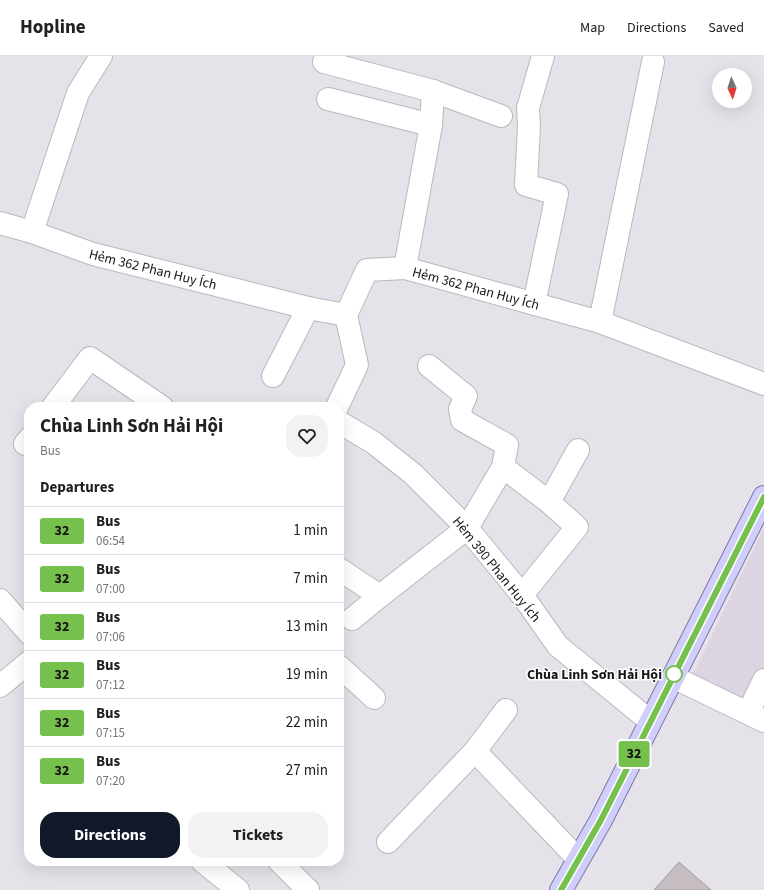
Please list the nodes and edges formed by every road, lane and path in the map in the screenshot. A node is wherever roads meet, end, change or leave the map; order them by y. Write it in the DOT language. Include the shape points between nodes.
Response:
graph roads {
  1 [pos="100,56"];
  2 [pos="543,56"];
  3 [pos="324,62"];
  4 [pos="654,62"];
  5 [pos="433,91"];
  6 [pos="328,100"];
  7 [pos="501,116"];
  8 [pos="431,125"];
  9 [pos="0,223"];
  10 [pos="32,232"];
  11 [pos="405,268"];
  12 [pos="534,304"];
  13 [pos="308,308"];
  14 [pos="346,315"];
  15 [pos="600,322"];
  16 [pos="429,366"];
  17 [pos="273,376"];
  18 [pos="764,384"];
  19 [pos="57,402"];
  20 [pos="155,402"];
  21 [pos="340,402"];
  22 [pos="344,425"];
  23 [pos="578,450"];
  24 [pos="504,467"];
  25 [pos="764,497"];
  26 [pos="549,502"];
  27 [pos="467,528"];
  28 [pos="344,572"];
  29 [pos="522,595"];
  30 [pos="380,596"];
  31 [pos="0,600"];
  32 [pos="352,620"];
  33 [pos="24,627"];
  34 [pos="24,666"];
  35 [pos="344,671"];
  36 [pos="673,677"];
  37 [pos="764,680"];
  38 [pos="0,686"];
  39 [pos="374,698"];
  40 [pos="506,710"];
  41 [pos="756,717"];
  42 [pos="650,722"];
  43 [pos="475,751"];
  44 [pos="388,842"];
  45 [pos="578,859"];
  46 [pos="208,866"];
  47 [pos="284,866"];
  48 [pos="238,890"];
  49 [pos="308,890"];
  50 [pos="561,890"];
  1 -- 10 [label="street" via="78,93"];
  2 -- 12 [label="street" via="528,108 526,185 557,194"];
  3 -- 5 [label="street"];
  4 -- 15 [label="street"];
  5 -- 7 [label="street"];
  5 -- 8 [label="street"];
  6 -- 8 [label="street"];
  8 -- 11 [label="street"];
  9 -- 10 [label="street, Hẻm 362 Phan Huy Ích"];
  10 -- 13 [label="street, Hẻm 362 Phan Huy Ích" via="93,254"];
  11 -- 12 [label="street, Hẻm 362 Phan Huy Ích"];
  11 -- 14 [label="street, Hẻm 362 Phan Huy Ích" via="367,270"];
  12 -- 15 [label="street, Hẻm 362 Phan Huy Ích"];
  13 -- 14 [label="street, Hẻm 362 Phan Huy Ích"];
  13 -- 17 [label="street"];
  14 -- 21 [label="street" via="357,365"];
  15 -- 18 [label="street, Hẻm 362 Phan Huy Ích"];
  16 -- 24 [label="street" via="466,396 460,409 462,420 507,445"];
  19 -- 20 [label="street" via="90,358"];
  22 -- 27 [label="street, Hẻm 390 Phan Huy Ích" via="374,443 413,474"];
  23 -- 26 [label="street"];
  24 -- 26 [label="street"];
  24 -- 27 [label="street"];
  25 -- 36 [label="main road"];
  26 -- 29 [label="street" via="577,527"];
  27 -- 29 [label="street, Hẻm 390 Phan Huy Ích"];
  27 -- 30 [label="street"];
  28 -- 30 [label="street"];
  29 -- 42 [label="street, Hẻm 390 Phan Huy Ích" via="558,646"];
  30 -- 32 [label="street"];
  31 -- 33 [label="street"];
  34 -- 38 [label="street"];
  35 -- 39 [label="street"];
  36 -- 41 [label="street"];
  36 -- 42 [label="main road"];
  37 -- 41 [label="street"];
  40 -- 43 [label="street"];
  42 -- 45 [label="main road" via="601,820"];
  43 -- 44 [label="street"];
  43 -- 45 [label="street"];
  45 -- 50 [label="main road"];
  46 -- 48 [label="street"];
  47 -- 49 [label="street"];
}
